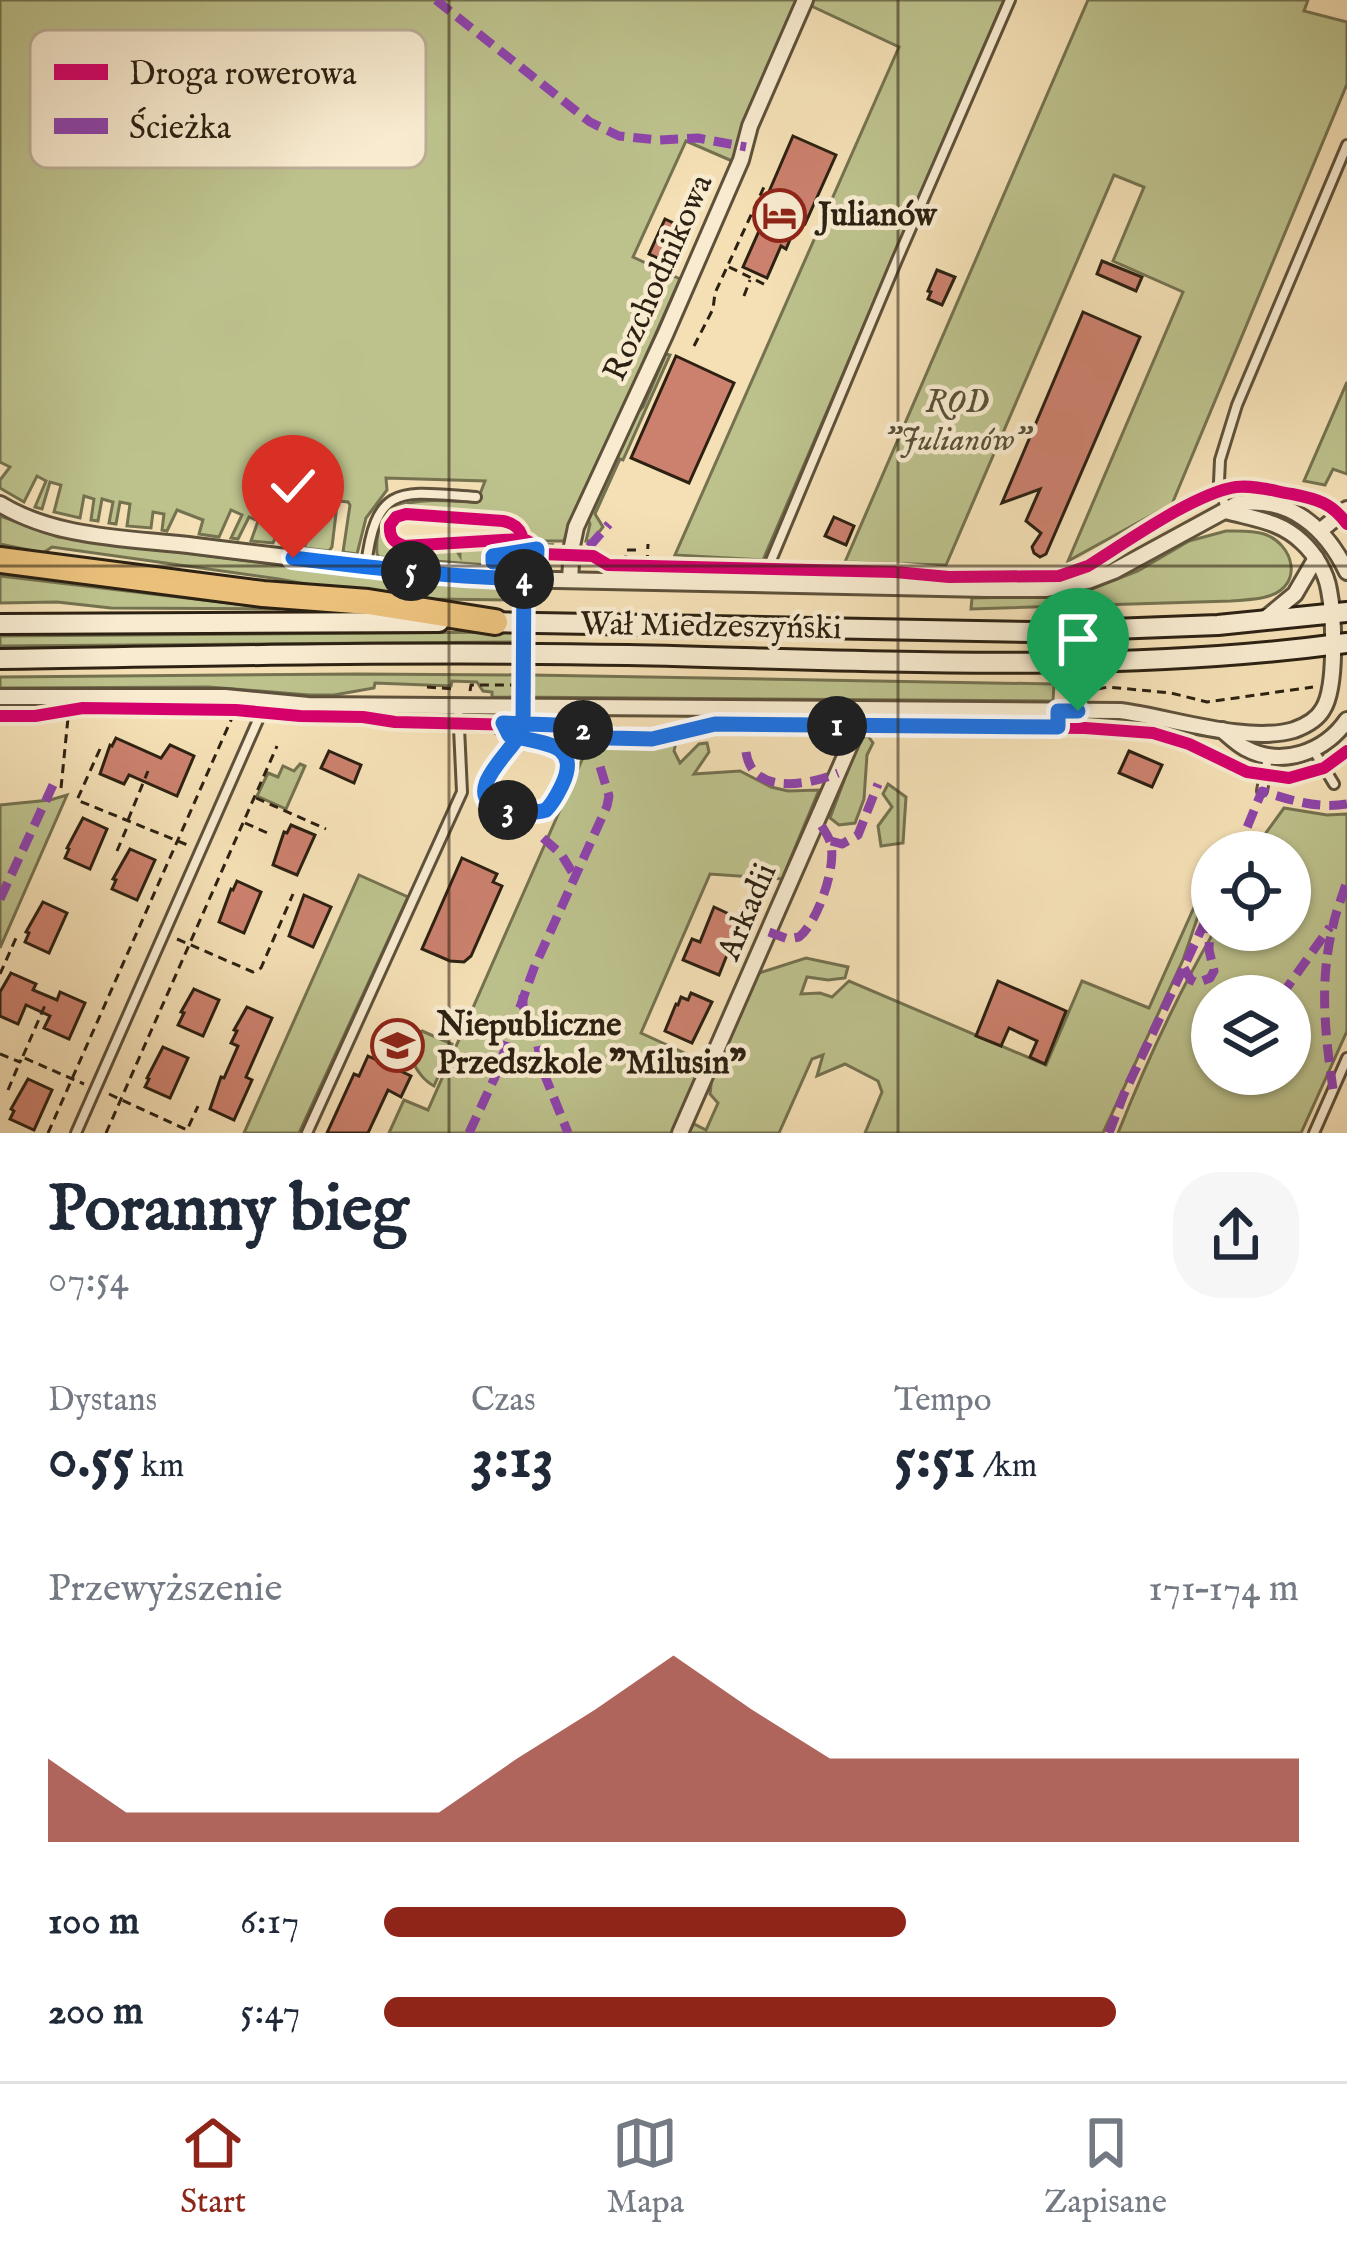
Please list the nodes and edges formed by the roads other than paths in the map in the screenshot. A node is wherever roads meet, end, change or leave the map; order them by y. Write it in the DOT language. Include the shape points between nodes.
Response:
graph roads {
  1 [pos="805,0"];
  2 [pos="1010,0"];
  3 [pos="1347,145"];
  4 [pos="476,496"];
  5 [pos="0,504"];
  6 [pos="1347,508"];
  7 [pos="1226,512"];
  8 [pos="1321,530"];
  9 [pos="1316,559"];
  10 [pos="0,560"];
  11 [pos="366,567"];
  12 [pos="1347,572"];
  13 [pos="570,580"];
  14 [pos="761,584"];
  15 [pos="1339,613"];
  16 [pos="1262,621"];
  17 [pos="495,622"];
  18 [pos="0,624"];
  19 [pos="1340,644"];
  20 [pos="0,659"];
  21 [pos="0,698"];
  22 [pos="264,707"];
  23 [pos="459,714"];
  24 [pos="1347,720"];
  25 [pos="854,722"];
  26 [pos="1222,730"];
  27 [pos="1313,749"];
  28 [pos="1268,757"];
  29 [pos="1263,783"];
  30 [pos="1334,784"];
  31 [pos="1347,1058"];
  32 [pos="76,1133"];
  33 [pos="307,1133"];
  34 [pos="680,1133"];
  35 [pos="1314,1133"];
  1 -- 13 [label="street, Rozchodnikowa" via="566,551"];
  2 -- 14 [label="lane"];
  3 -- 7 [label="lane" via="1237,405 1220,460"];
  4 -- 11 [label="lane" via="418,493 387,504 373,523"];
  5 -- 11 [label="street" via="82,532"];
  6 -- 8 [label="street"];
  7 -- 8 [label="street" via="1267,503"];
  7 -- 9 [label="street" via="1283,527"];
  7 -- 14 [label="street" via="1114,571 1064,587"];
  8 -- 12 [label="street"];
  9 -- 15 [label="street"];
  9 -- 16 [label="street" via="1295,594"];
  10 -- 17 [label="highway"];
  11 -- 13 [label="street"];
  13 -- 14 [label="street"];
  15 -- 16 [label="main road, Wał Miedzeszyński"];
  15 -- 19 [label="street"];
  16 -- 17 [label="main road, Wał Miedzeszyński" via="1032,632"];
  17 -- 18 [label="main road, Wał Miedzeszyński"];
  19 -- 20 [label="main road, Wał Miedzeszyński" via="1041,663 480,652"];
  19 -- 26 [label="street" via="1317,717 1274,733"];
  21 -- 22 [label="street" via="225,697"];
  22 -- 23 [label="street"];
  22 -- 32 [label="lane"];
  23 -- 25 [label="street"];
  23 -- 33 [label="lane" via="462,792"];
  24 -- 27 [label="street"];
  25 -- 26 [label="street" via="1058,724 1120,711"];
  25 -- 34 [label="street, Arkadii"];
  26 -- 28 [label="street"];
  27 -- 28 [label="street"];
  27 -- 30 [label="lane"];
  28 -- 29 [label="lane"];
  31 -- 35 [label="lane"];
}
